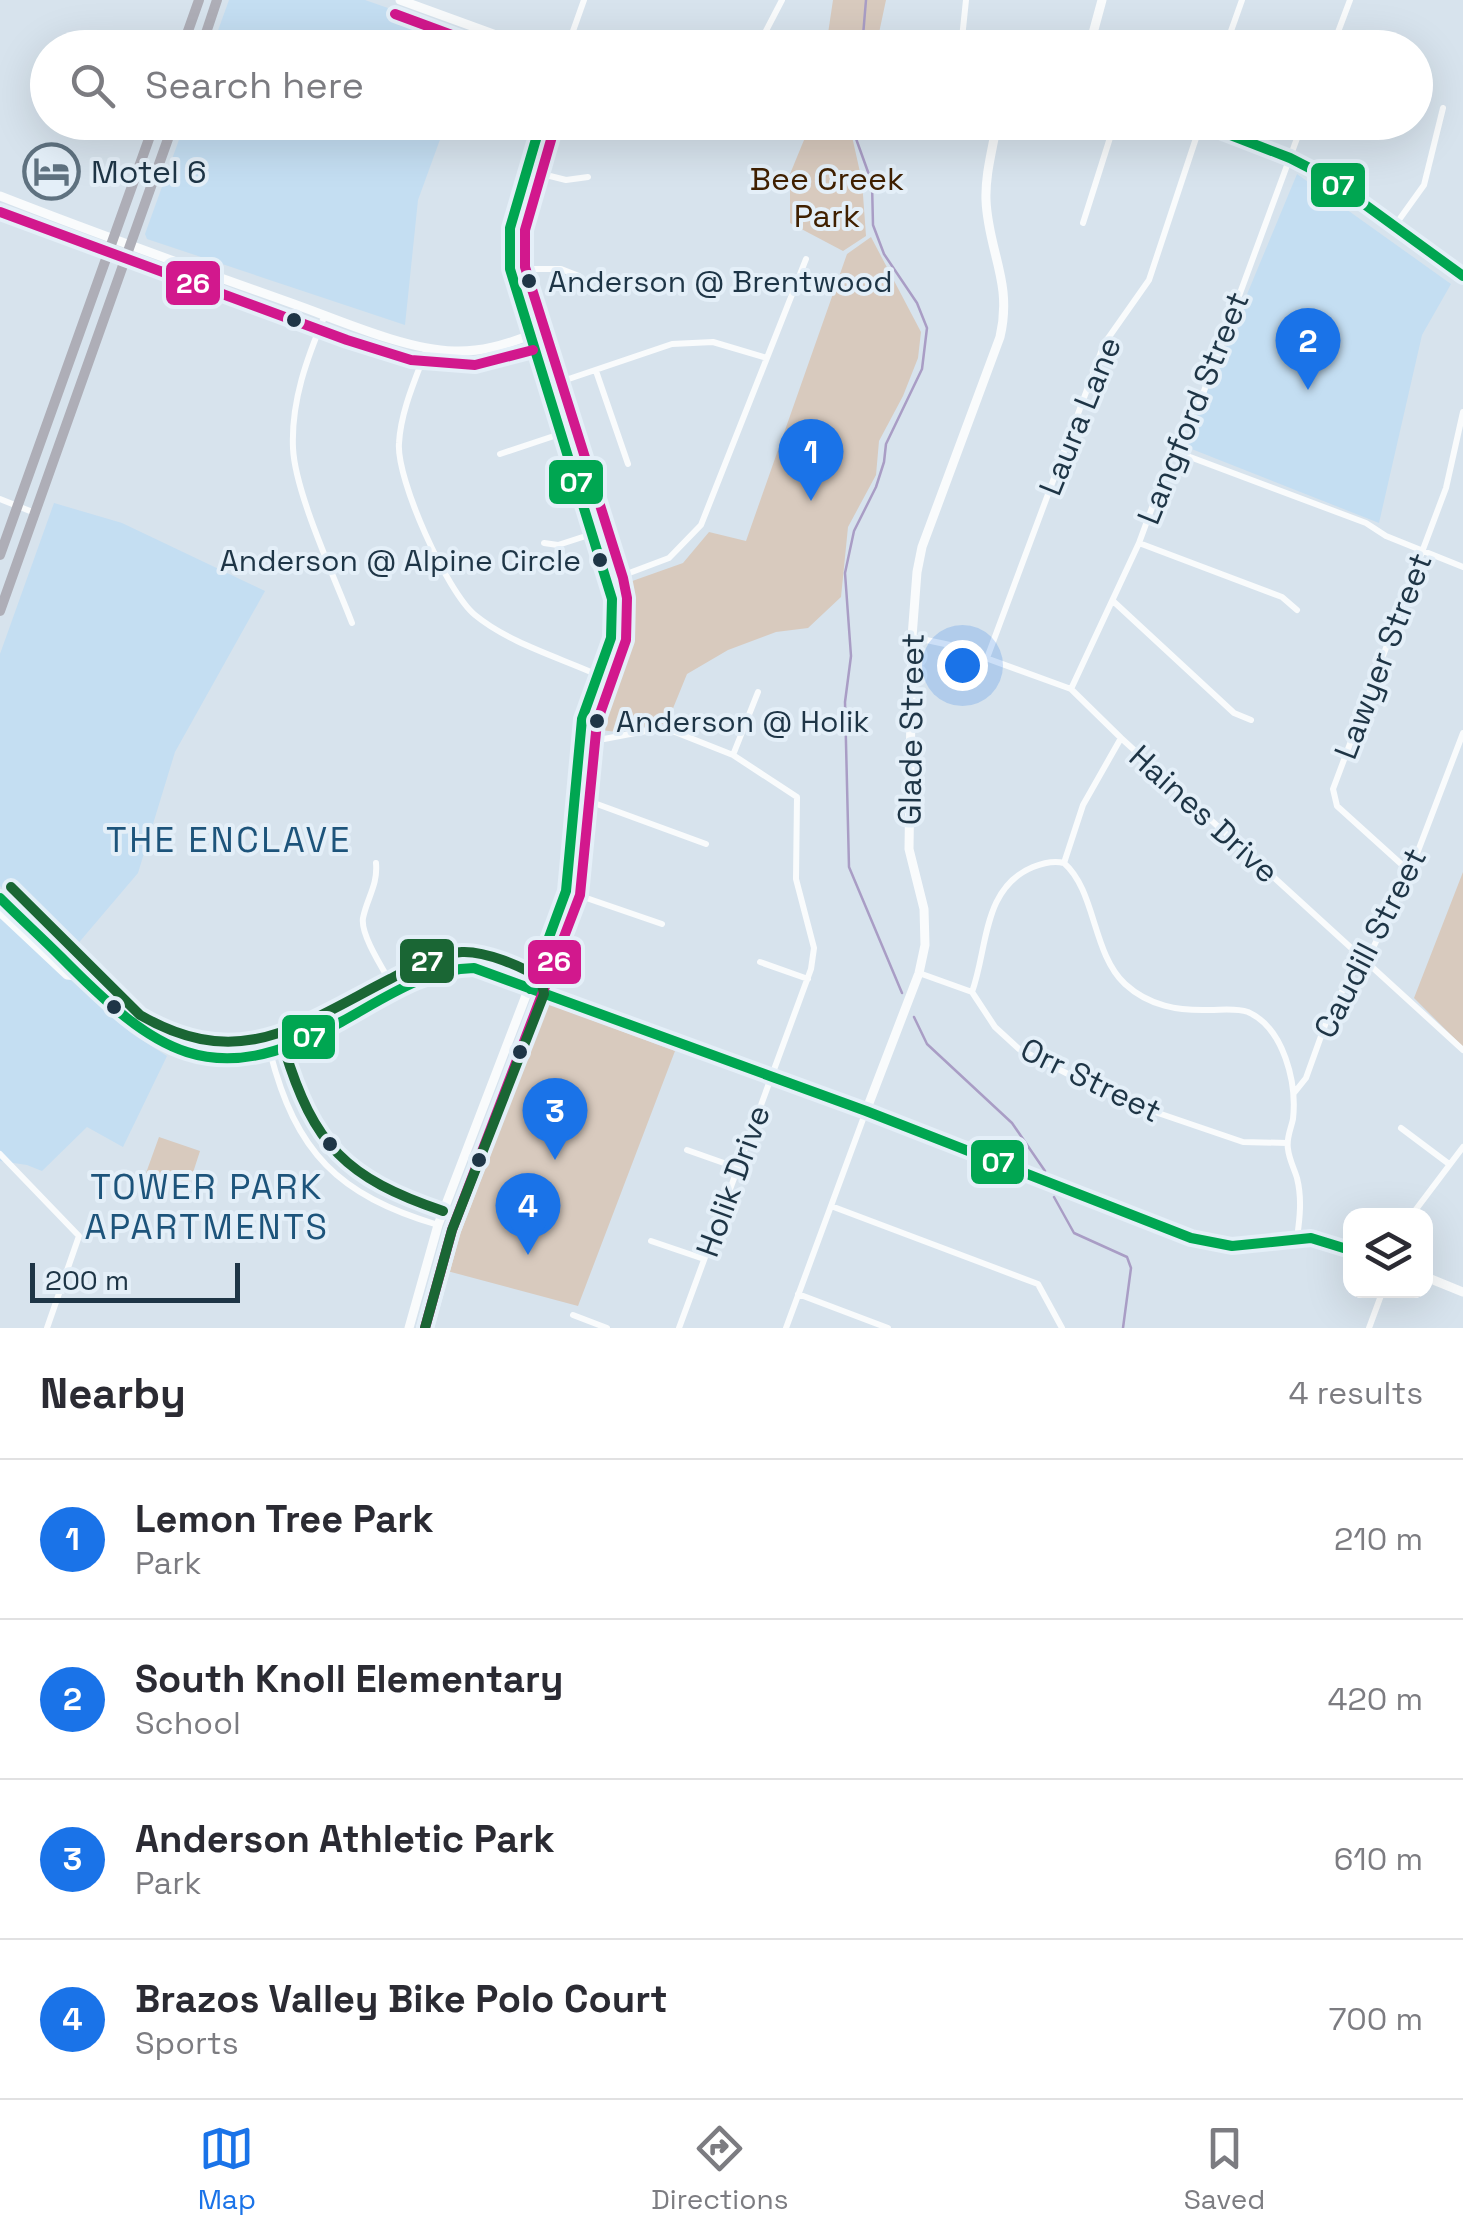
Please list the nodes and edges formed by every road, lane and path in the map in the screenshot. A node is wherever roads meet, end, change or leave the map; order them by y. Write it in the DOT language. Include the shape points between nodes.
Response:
graph roads {
  1 [pos="199,0"];
  2 [pos="217,0"];
  3 [pos="584,0"];
  4 [pos="782,0"];
  5 [pos="966,0"];
  6 [pos="1102,0"];
  7 [pos="1242,0"];
  8 [pos="1350,0"];
  9 [pos="397,1"];
  10 [pos="188,30"];
  11 [pos="206,30"];
  12 [pos="480,30"];
  13 [pos="574,30"];
  14 [pos="767,30"];
  15 [pos="962,30"];
  16 [pos="1094,30"];
  17 [pos="1231,30"];
  18 [pos="1339,30"];
  19 [pos="1443,108"];
  20 [pos="149,140"];
  21 [pos="168,140"];
  22 [pos="536,140"];
  23 [pos="995,140"];
  24 [pos="1110,140"];
  25 [pos="1194,140"];
  26 [pos="1243,140"];
  27 [pos="1297,140"];
  28 [pos="1290,158"];
  29 [pos="525,170"];
  30 [pos="588,177"];
  31 [pos="0,196"];
  32 [pos="1082,223"];
  33 [pos="1396,224"];
  34 [pos="114,240"];
  35 [pos="130,246"];
  36 [pos="806,259"];
  37 [pos="510,269"];
  38 [pos="578,276"];
  39 [pos="1463,276"];
  40 [pos="324,315"];
  41 [pos="528,336"];
  42 [pos="427,346"];
  43 [pos="767,358"];
  44 [pos="596,370"];
  45 [pos="545,387"];
  46 [pos="1463,412"];
  47 [pos="560,434"];
  48 [pos="1174,452"];
  49 [pos="500,454"];
  50 [pos="628,464"];
  51 [pos="0,499"];
  52 [pos="18,506"];
  53 [pos="35,512"];
  54 [pos="592,534"];
  55 [pos="544,543"];
  56 [pos="1139,543"];
  57 [pos="1423,552"];
  58 [pos="0,556"];
  59 [pos="1463,567"];
  60 [pos="608,580"];
  61 [pos="1114,601"];
  62 [pos="1297,610"];
  63 [pos="0,611"];
  64 [pos="352,623"];
  65 [pos="912,637"];
  66 [pos="987,658"];
  67 [pos="598,675"];
  68 [pos="1071,690"];
  69 [pos="758,692"];
  70 [pos="1252,720"];
  71 [pos="1463,733"];
  72 [pos="580,734"];
  73 [pos="1120,738"];
  74 [pos="733,754"];
  75 [pos="575,796"];
  76 [pos="706,844"];
  77 [pos="1064,863"];
  78 [pos="376,864"];
  79 [pos="1410,872"];
  80 [pos="566,891"];
  81 [pos="0,898"];
  82 [pos="3,909"];
  83 [pos="662,924"];
  84 [pos="31,942"];
  85 [pos="59,955"];
  86 [pos="1364,960"];
  87 [pos="760,962"];
  88 [pos="919,973"];
  89 [pos="78,976"];
  90 [pos="808,979"];
  91 [pos="530,989"];
  92 [pos="972,992"];
  93 [pos="396,993"];
  94 [pos="1463,1050"];
  95 [pos="270,1052"];
  96 [pos="772,1076"];
  97 [pos="1293,1094"];
  98 [pos="866,1111"];
  99 [pos="1401,1128"];
  100 [pos="1287,1143"];
  101 [pos="1463,1147"];
  102 [pos="687,1150"];
  103 [pos="0,1154"];
  104 [pos="1449,1164"];
  105 [pos="738,1168"];
  106 [pos="831,1206"];
  107 [pos="1417,1208"];
  108 [pos="438,1225"];
  109 [pos="1297,1238"];
  110 [pos="650,1241"];
  111 [pos="1343,1248"];
  112 [pos="704,1260"];
  113 [pos="1433,1281"];
  114 [pos="1463,1292"];
  115 [pos="798,1294"];
  116 [pos="1380,1298"];
  117 [pos="573,1315"];
  118 [pos="48,1328"];
  119 [pos="409,1328"];
  120 [pos="607,1328"];
  121 [pos="679,1328"];
  122 [pos="786,1328"];
  123 [pos="888,1328"];
  124 [pos="1062,1328"];
  125 [pos="1369,1328"];
  1 -- 10 [label="main road"];
  2 -- 11 [label="main road"];
  3 -- 13 [label="street"];
  4 -- 14 [label="street"];
  5 -- 15 [label="street"];
  6 -- 16 [label="street"];
  7 -- 17 [label="street"];
  8 -- 18 [label="street"];
  9 -- 12 [label="street"];
  19 -- 33 [label="street" via="1424,185"];
  20 -- 34 [label="main road"];
  21 -- 35 [label="main road"];
  22 -- 29 [label="street"];
  23 -- 65 [label="street, Glade Street" via="986,203 1006,312 922,547"];
  24 -- 32 [label="street"];
  25 -- 66 [label="street, Laura Lane" via="1149,280 1104,344"];
  26 -- 28 [label="street"];
  27 -- 28 [label="street, Langford Street"];
  28 -- 33 [label="street"];
  28 -- 48 [label="street, Langford Street" via="1204,390"];
  29 -- 30 [label="street" via="566,180"];
  29 -- 37 [label="street" via="510,228"];
  31 -- 34 [label="street"];
  33 -- 39 [label="street"];
  34 -- 35 [label="street"];
  34 -- 52 [label="main road"];
  35 -- 40 [label="street"];
  35 -- 53 [label="main road"];
  36 -- 43 [label="street"];
  37 -- 38 [label="street" via="562,268"];
  37 -- 41 [label="street"];
  40 -- 42 [label="street"];
  40 -- 64 [label="street" via="303,369 293,452"];
  41 -- 42 [label="street" via="474,350"];
  41 -- 45 [label="street"];
  42 -- 67 [label="street" via="403,414 399,456 448,579 484,622"];
  43 -- 44 [label="street" via="725,344 686,342"];
  43 -- 60 [label="street" via="702,525 669,558"];
  44 -- 45 [label="street"];
  44 -- 50 [label="street"];
  45 -- 47 [label="street"];
  46 -- 57 [label="street, Lawyer Street" via="1453,467"];
  47 -- 49 [label="street"];
  47 -- 54 [label="street"];
  48 -- 56 [label="street, Langford Street"];
  48 -- 57 [label="street" via="1366,523"];
  51 -- 52 [label="street"];
  52 -- 53 [label="street"];
  52 -- 58 [label="main road"];
  53 -- 63 [label="main road"];
  54 -- 55 [label="street"];
  54 -- 60 [label="street"];
  56 -- 61 [label="street, Langford Street"];
  56 -- 62 [label="street" via="1282,597"];
  57 -- 59 [label="street"];
  57 -- 79 [label="street, Lawyer Street" via="1333,795"];
  60 -- 67 [label="street" via="611,638"];
  61 -- 68 [label="street, Langford Street"];
  61 -- 70 [label="street" via="1234,713"];
  65 -- 66 [label="street, Haines Drive"];
  65 -- 88 [label="street, Glade Street" via="909,849 926,934"];
  66 -- 68 [label="street, Haines Drive"];
  67 -- 72 [label="street"];
  68 -- 73 [label="street, Haines Drive"];
  69 -- 74 [label="street"];
  71 -- 79 [label="street, Caudill Street"];
  72 -- 74 [label="street, Holik Drive" via="604,739 666,730"];
  72 -- 75 [label="street"];
  73 -- 77 [label="street" via="1084,805"];
  73 -- 86 [label="street, Haines Drive"];
  74 -- 90 [label="street, Holik Drive" via="797,797 796,888 814,948"];
  75 -- 76 [label="street"];
  75 -- 80 [label="street"];
  77 -- 92 [label="street" via="1032,868 1004,885"];
  77 -- 97 [label="street" via="1080,884 1120,979 1158,1005 1250,1013 1278,1041"];
  78 -- 93 [label="street" via="364,932"];
  79 -- 86 [label="street, Caudill Street"];
  80 -- 83 [label="street"];
  80 -- 91 [label="street"];
  81 -- 82 [label="street"];
  82 -- 84 [label="street"];
  82 -- 85 [label="street"];
  84 -- 85 [label="street"];
  84 -- 89 [label="street" via="67,975"];
  85 -- 89 [label="street"];
  86 -- 94 [label="street, Haines Drive"];
  86 -- 97 [label="street, Caudill Street" via="1329,1014 1306,1078"];
  87 -- 90 [label="street"];
  88 -- 92 [label="street"];
  88 -- 98 [label="street, Glade Street"];
  89 -- 95 [label="street" via="131,1027 174,1049 222,1059"];
  90 -- 96 [label="street, Holik Drive"];
  91 -- 93 [label="street" via="460,967"];
  91 -- 96 [label="street"];
  91 -- 108 [label="street"];
  92 -- 100 [label="street, Orr Street" via="1012,1043 1097,1090 1225,1137"];
  93 -- 95 [label="street"];
  95 -- 108 [label="street" via="288,1111 312,1152 361,1192"];
  96 -- 98 [label="street"];
  96 -- 105 [label="street, Holik Drive"];
  97 -- 100 [label="street"];
  98 -- 106 [label="street, Glade Street"];
  98 -- 109 [label="street" via="1191,1238 1232,1246"];
  99 -- 104 [label="street"];
  100 -- 109 [label="street" via="1301,1195"];
  101 -- 104 [label="street"];
  102 -- 105 [label="street"];
  103 -- 118 [label="street" via="79,1236"];
  104 -- 107 [label="street"];
  105 -- 112 [label="street, Holik Drive"];
  106 -- 115 [label="street, Glade Street"];
  106 -- 124 [label="street" via="1038,1284"];
  108 -- 119 [label="street"];
  109 -- 111 [label="street"];
  110 -- 112 [label="street"];
  112 -- 121 [label="street, Holik Drive"];
  113 -- 114 [label="street"];
  115 -- 122 [label="street, Glade Street"];
  115 -- 123 [label="street"];
  116 -- 125 [label="street"];
  117 -- 120 [label="street"];
}
